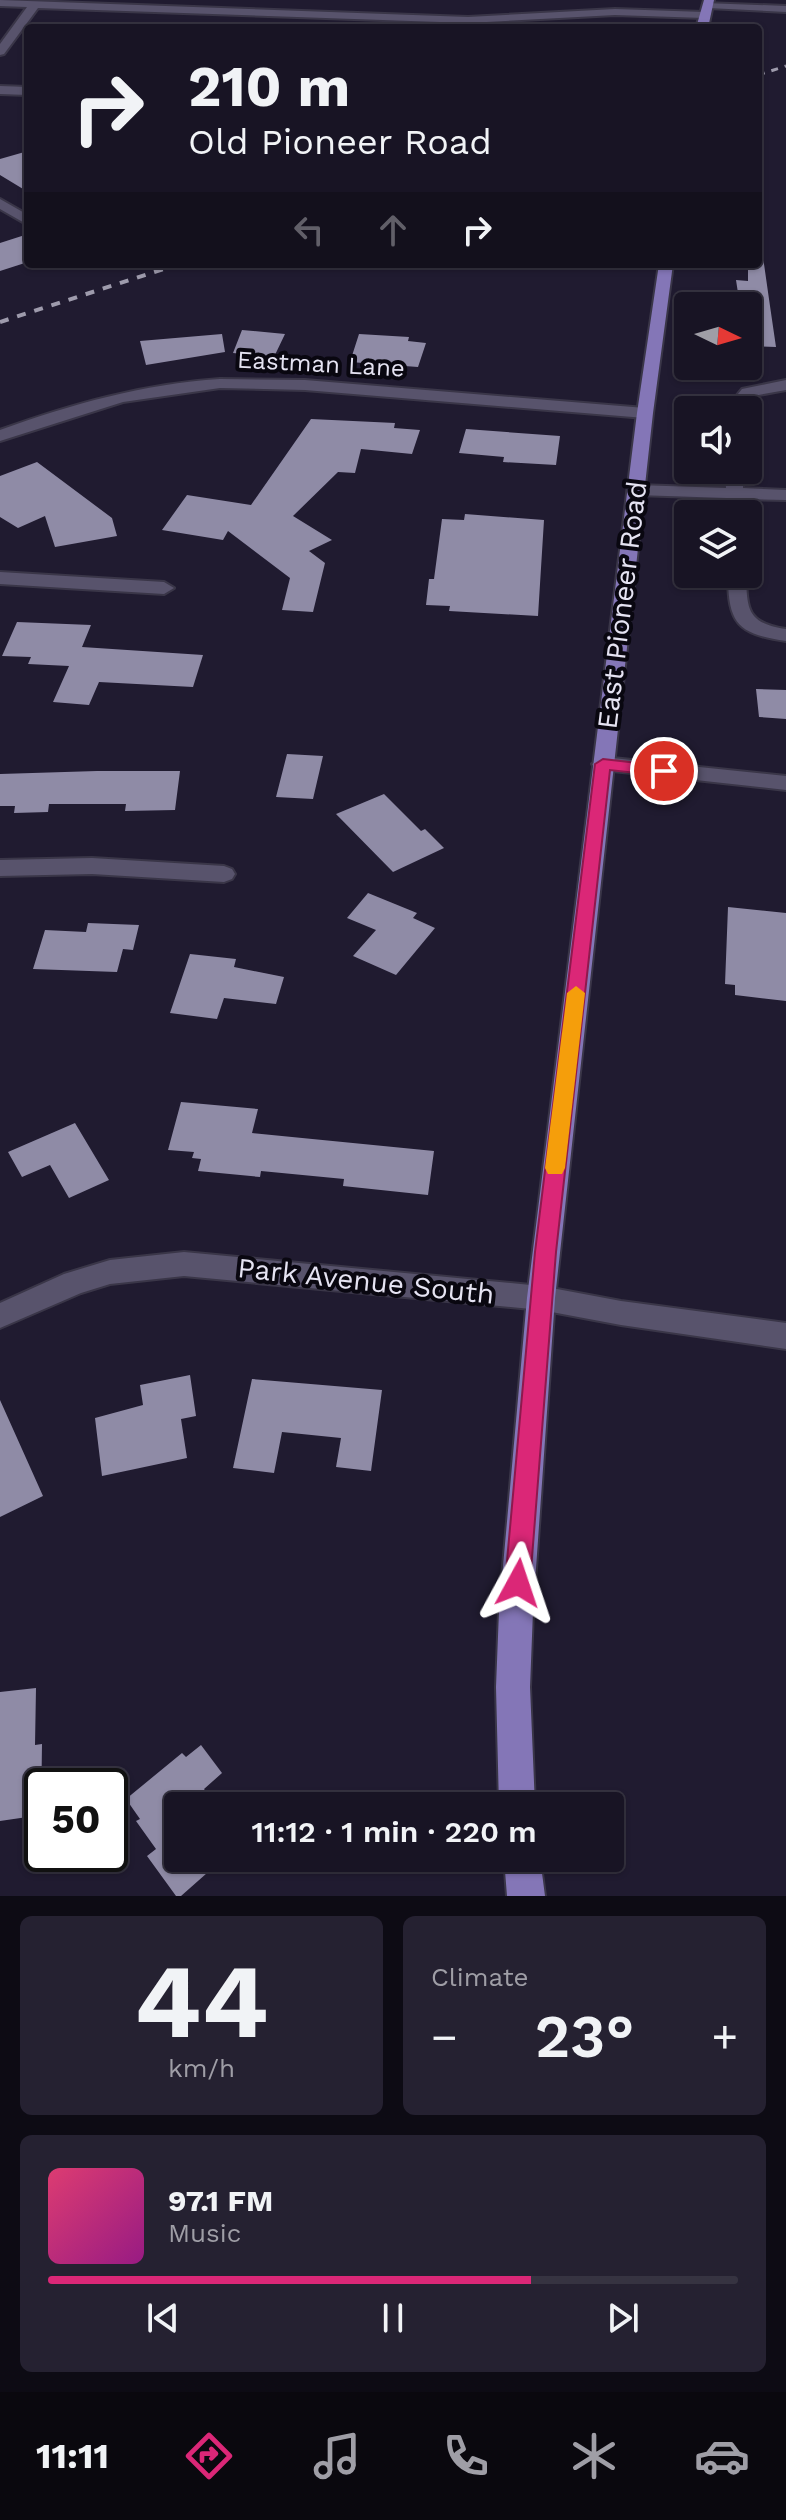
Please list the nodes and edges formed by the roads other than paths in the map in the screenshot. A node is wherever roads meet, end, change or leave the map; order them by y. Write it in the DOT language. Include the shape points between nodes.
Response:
graph roads {
  1 [pos="402,0"];
  2 [pos="540,0"];
  3 [pos="36,2"];
  4 [pos="564,2"];
  5 [pos="0,3"];
  6 [pos="763,4"];
  7 [pos="786,9"];
  8 [pos="706,12"];
  9 [pos="573,14"];
  10 [pos="539,16"];
  11 [pos="402,18"];
  12 [pos="0,52"];
  13 [pos="0,90"];
  14 [pos="24,91"];
  15 [pos="0,203"];
  16 [pos="23,222"];
  17 [pos="665,268"];
  18 [pos="786,385"];
  19 [pos="742,396"];
  20 [pos="645,413"];
  21 [pos="0,436"];
  22 [pos="735,484"];
  23 [pos="637,490"];
  24 [pos="735,493"];
  25 [pos="786,495"];
  26 [pos="735,500"];
  27 [pos="0,578"];
  28 [pos="164,588"];
  29 [pos="737,588"];
  30 [pos="786,635"];
  31 [pos="603,764"];
  32 [pos="786,783"];
  33 [pos="0,868"];
  34 [pos="224,874"];
  35 [pos="541,1298"];
  36 [pos="0,1316"];
  37 [pos="786,1336"];
  38 [pos="517,1792"];
  39 [pos="523,1872"];
  40 [pos="526,1896"];
  1 -- 11 [label="street"];
  2 -- 10 [label="street"];
  3 -- 5 [label="street"];
  3 -- 11 [label="street"];
  3 -- 12 [label="street"];
  4 -- 9 [label="street"];
  6 -- 7 [label="street"];
  6 -- 8 [label="street"];
  8 -- 9 [label="street"];
  9 -- 10 [label="street"];
  10 -- 11 [label="street"];
  13 -- 14 [label="street"];
  15 -- 16 [label="street"];
  17 -- 20 [label="main road, East Pioneer Road"];
  18 -- 19 [label="street"];
  20 -- 21 [label="street, Eastman Lane" via="233,383 124,396"];
  20 -- 23 [label="main road, East Pioneer Road"];
  22 -- 24 [label="street"];
  23 -- 24 [label="street"];
  23 -- 31 [label="main road, East Pioneer Road"];
  24 -- 25 [label="street"];
  24 -- 26 [label="street"];
  27 -- 28 [label="street"];
  29 -- 30 [label="street" via="736,605 743,618"];
  31 -- 32 [label="street"];
  31 -- 35 [label="main road, East Pioneer Road"];
  33 -- 34 [label="street" via="92,866"];
  35 -- 36 [label="street, Park Avenue South" via="172,1263 86,1279"];
  35 -- 37 [label="street, Park Avenue South"];
  35 -- 38 [label="main road, East Pioneer Road" via="516,1611"];
  39 -- 40 [label="main road"];
}
